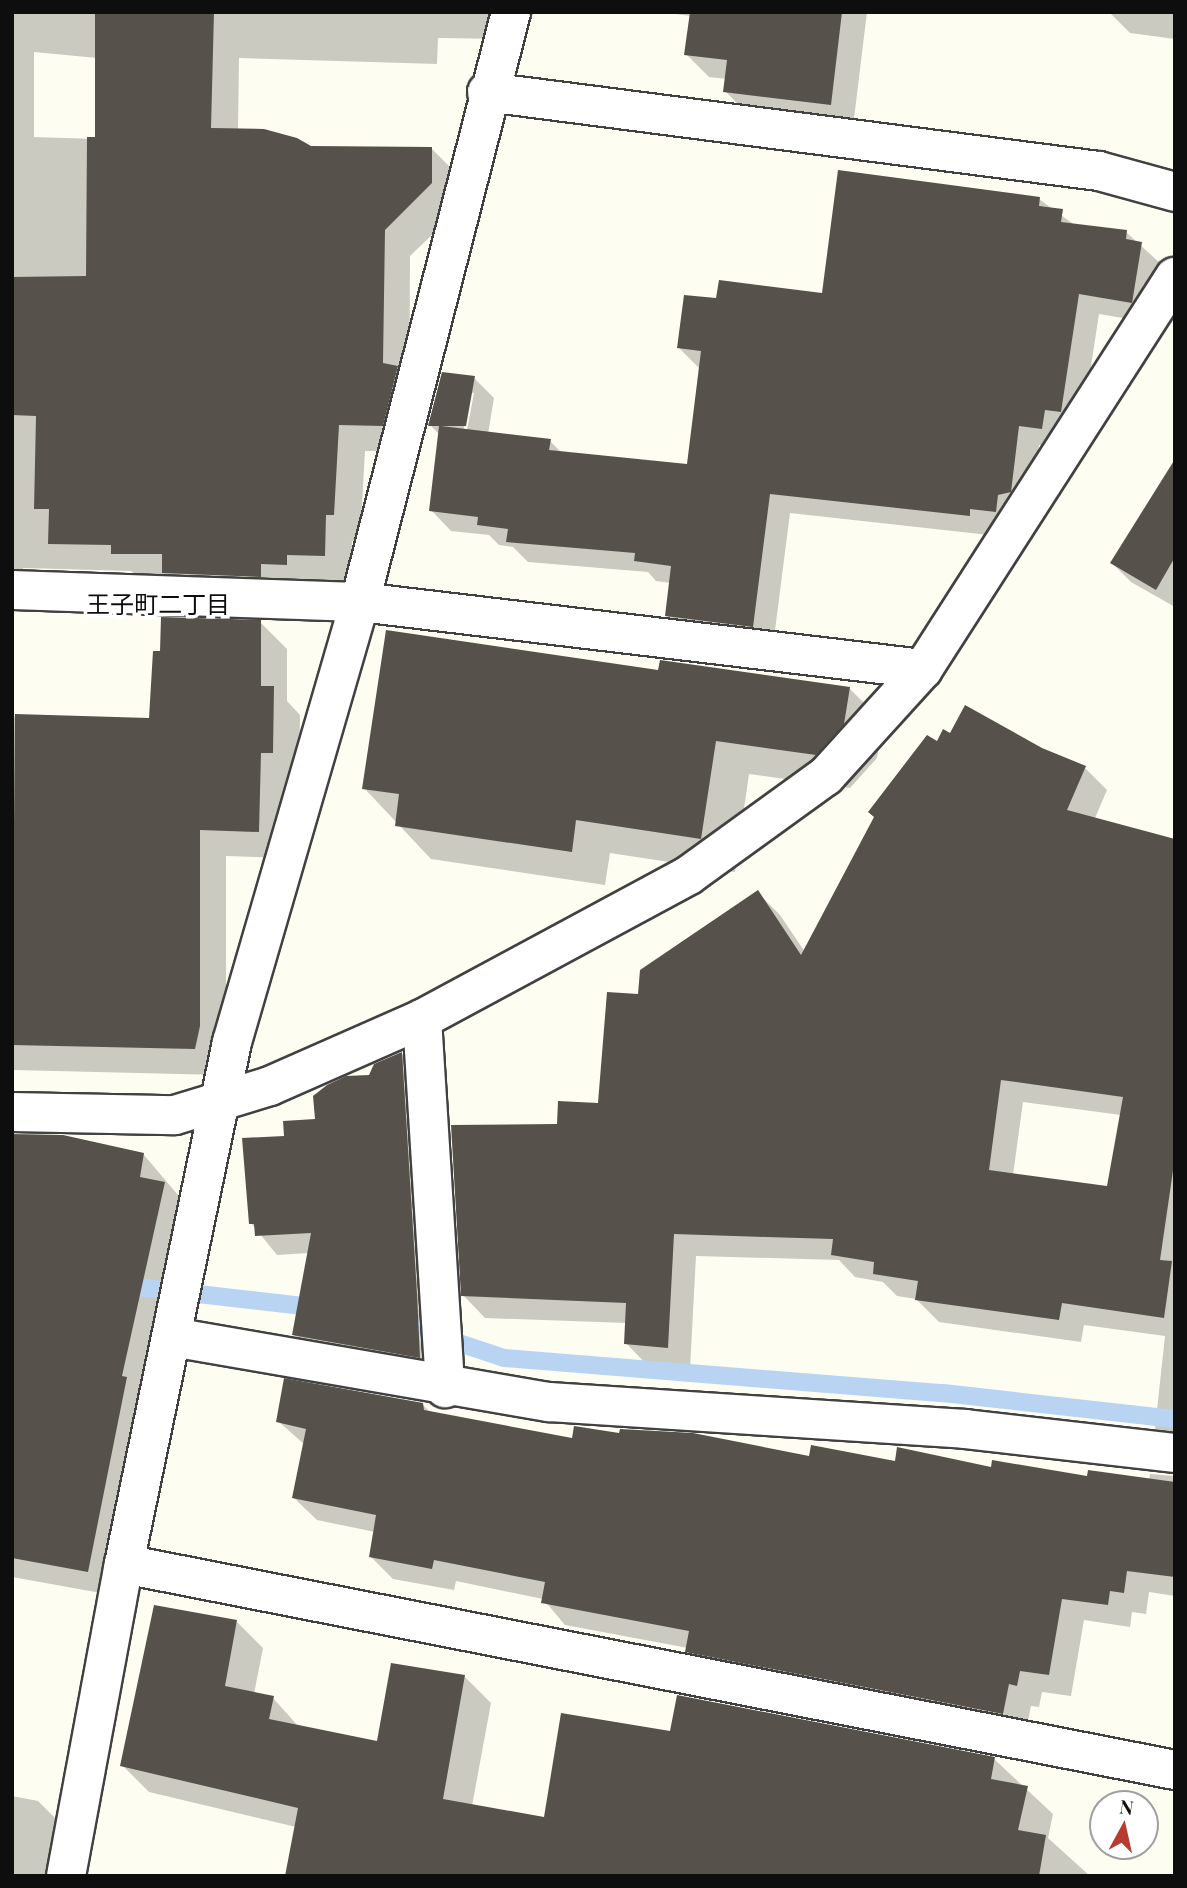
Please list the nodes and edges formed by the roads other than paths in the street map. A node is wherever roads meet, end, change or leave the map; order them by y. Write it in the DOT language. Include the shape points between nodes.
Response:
graph roads {
  1 [pos="511,12"];
  2 [pos="488,92"];
  3 [pos="1175,192"];
  4 [pos="1175,277"];
  5 [pos="12,590"];
  6 [pos="359,602"];
  7 [pos="923,669"];
  8 [pos="422,1019"];
  9 [pos="219,1102"];
  10 [pos="12,1112"];
  11 [pos="172,1337"];
  12 [pos="445,1388"];
  13 [pos="1175,1453"];
  14 [pos="124,1564"];
  15 [pos="1175,1770"];
  16 [pos="66,1876"];
  1 -- 2 [label="street"];
  2 -- 3 [label="street" via="1099,171"];
  2 -- 6 [label="street"];
  4 -- 7 [label="street"];
  5 -- 6 [label="street"];
  6 -- 7 [label="street"];
  6 -- 9 [label="street" via="232,1042"];
  7 -- 8 [label="street" via="826,776 689,875"];
  8 -- 9 [label="street" via="270,1086"];
  8 -- 12 [label="street"];
  9 -- 10 [label="street" via="175,1115"];
  9 -- 11 [label="street"];
  11 -- 12 [label="street"];
  11 -- 14 [label="street"];
  12 -- 13 [label="street" via="549,1402 965,1429"];
  14 -- 15 [label="street"];
  14 -- 16 [label="street"];
}
